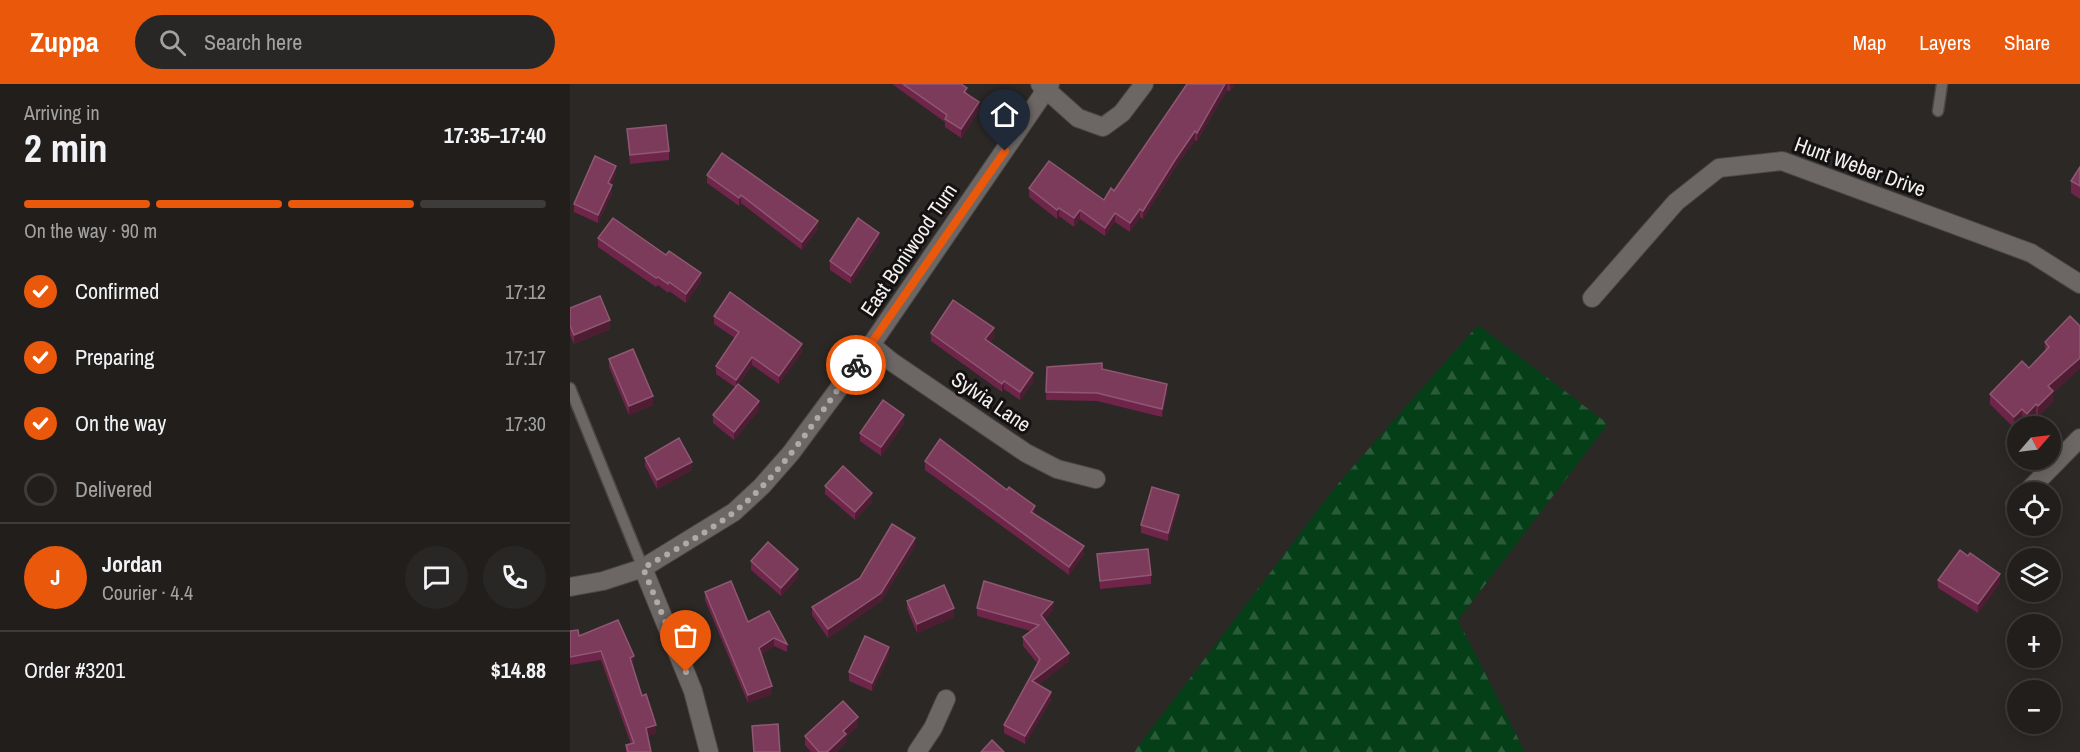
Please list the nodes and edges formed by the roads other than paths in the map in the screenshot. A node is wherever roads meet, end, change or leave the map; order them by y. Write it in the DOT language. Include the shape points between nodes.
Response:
graph roads {
  1 [pos="1144,84"];
  2 [pos="1942,84"];
  3 [pos="1046,86"];
  4 [pos="1938,111"];
  5 [pos="2080,284"];
  6 [pos="1592,298"];
  7 [pos="871,345"];
  8 [pos="570,388"];
  9 [pos="2080,438"];
  10 [pos="1096,479"];
  11 [pos="2037,482"];
  12 [pos="643,568"];
  13 [pos="570,587"];
  14 [pos="946,699"];
  15 [pos="710,752"];
  16 [pos="917,752"];
  1 -- 3 [label="street" via="1122,113 1103,128 1078,118"];
  2 -- 4 [label="lane"];
  3 -- 7 [label="street, East Boniwood Turn"];
  5 -- 6 [label="street, Hunt Weber Drive" via="2031,253 1782,161 1719,168 1676,202"];
  7 -- 10 [label="street, Sylvia Lane" via="1026,453 1057,469"];
  7 -- 12 [label="street, East Boniwood Turn" via="762,486 725,518"];
  8 -- 12 [label="lane"];
  9 -- 11 [label="street"];
  12 -- 13 [label="street, East Boniwood Turn"];
  12 -- 15 [label="street" via="693,691"];
  14 -- 16 [label="street"];
}
